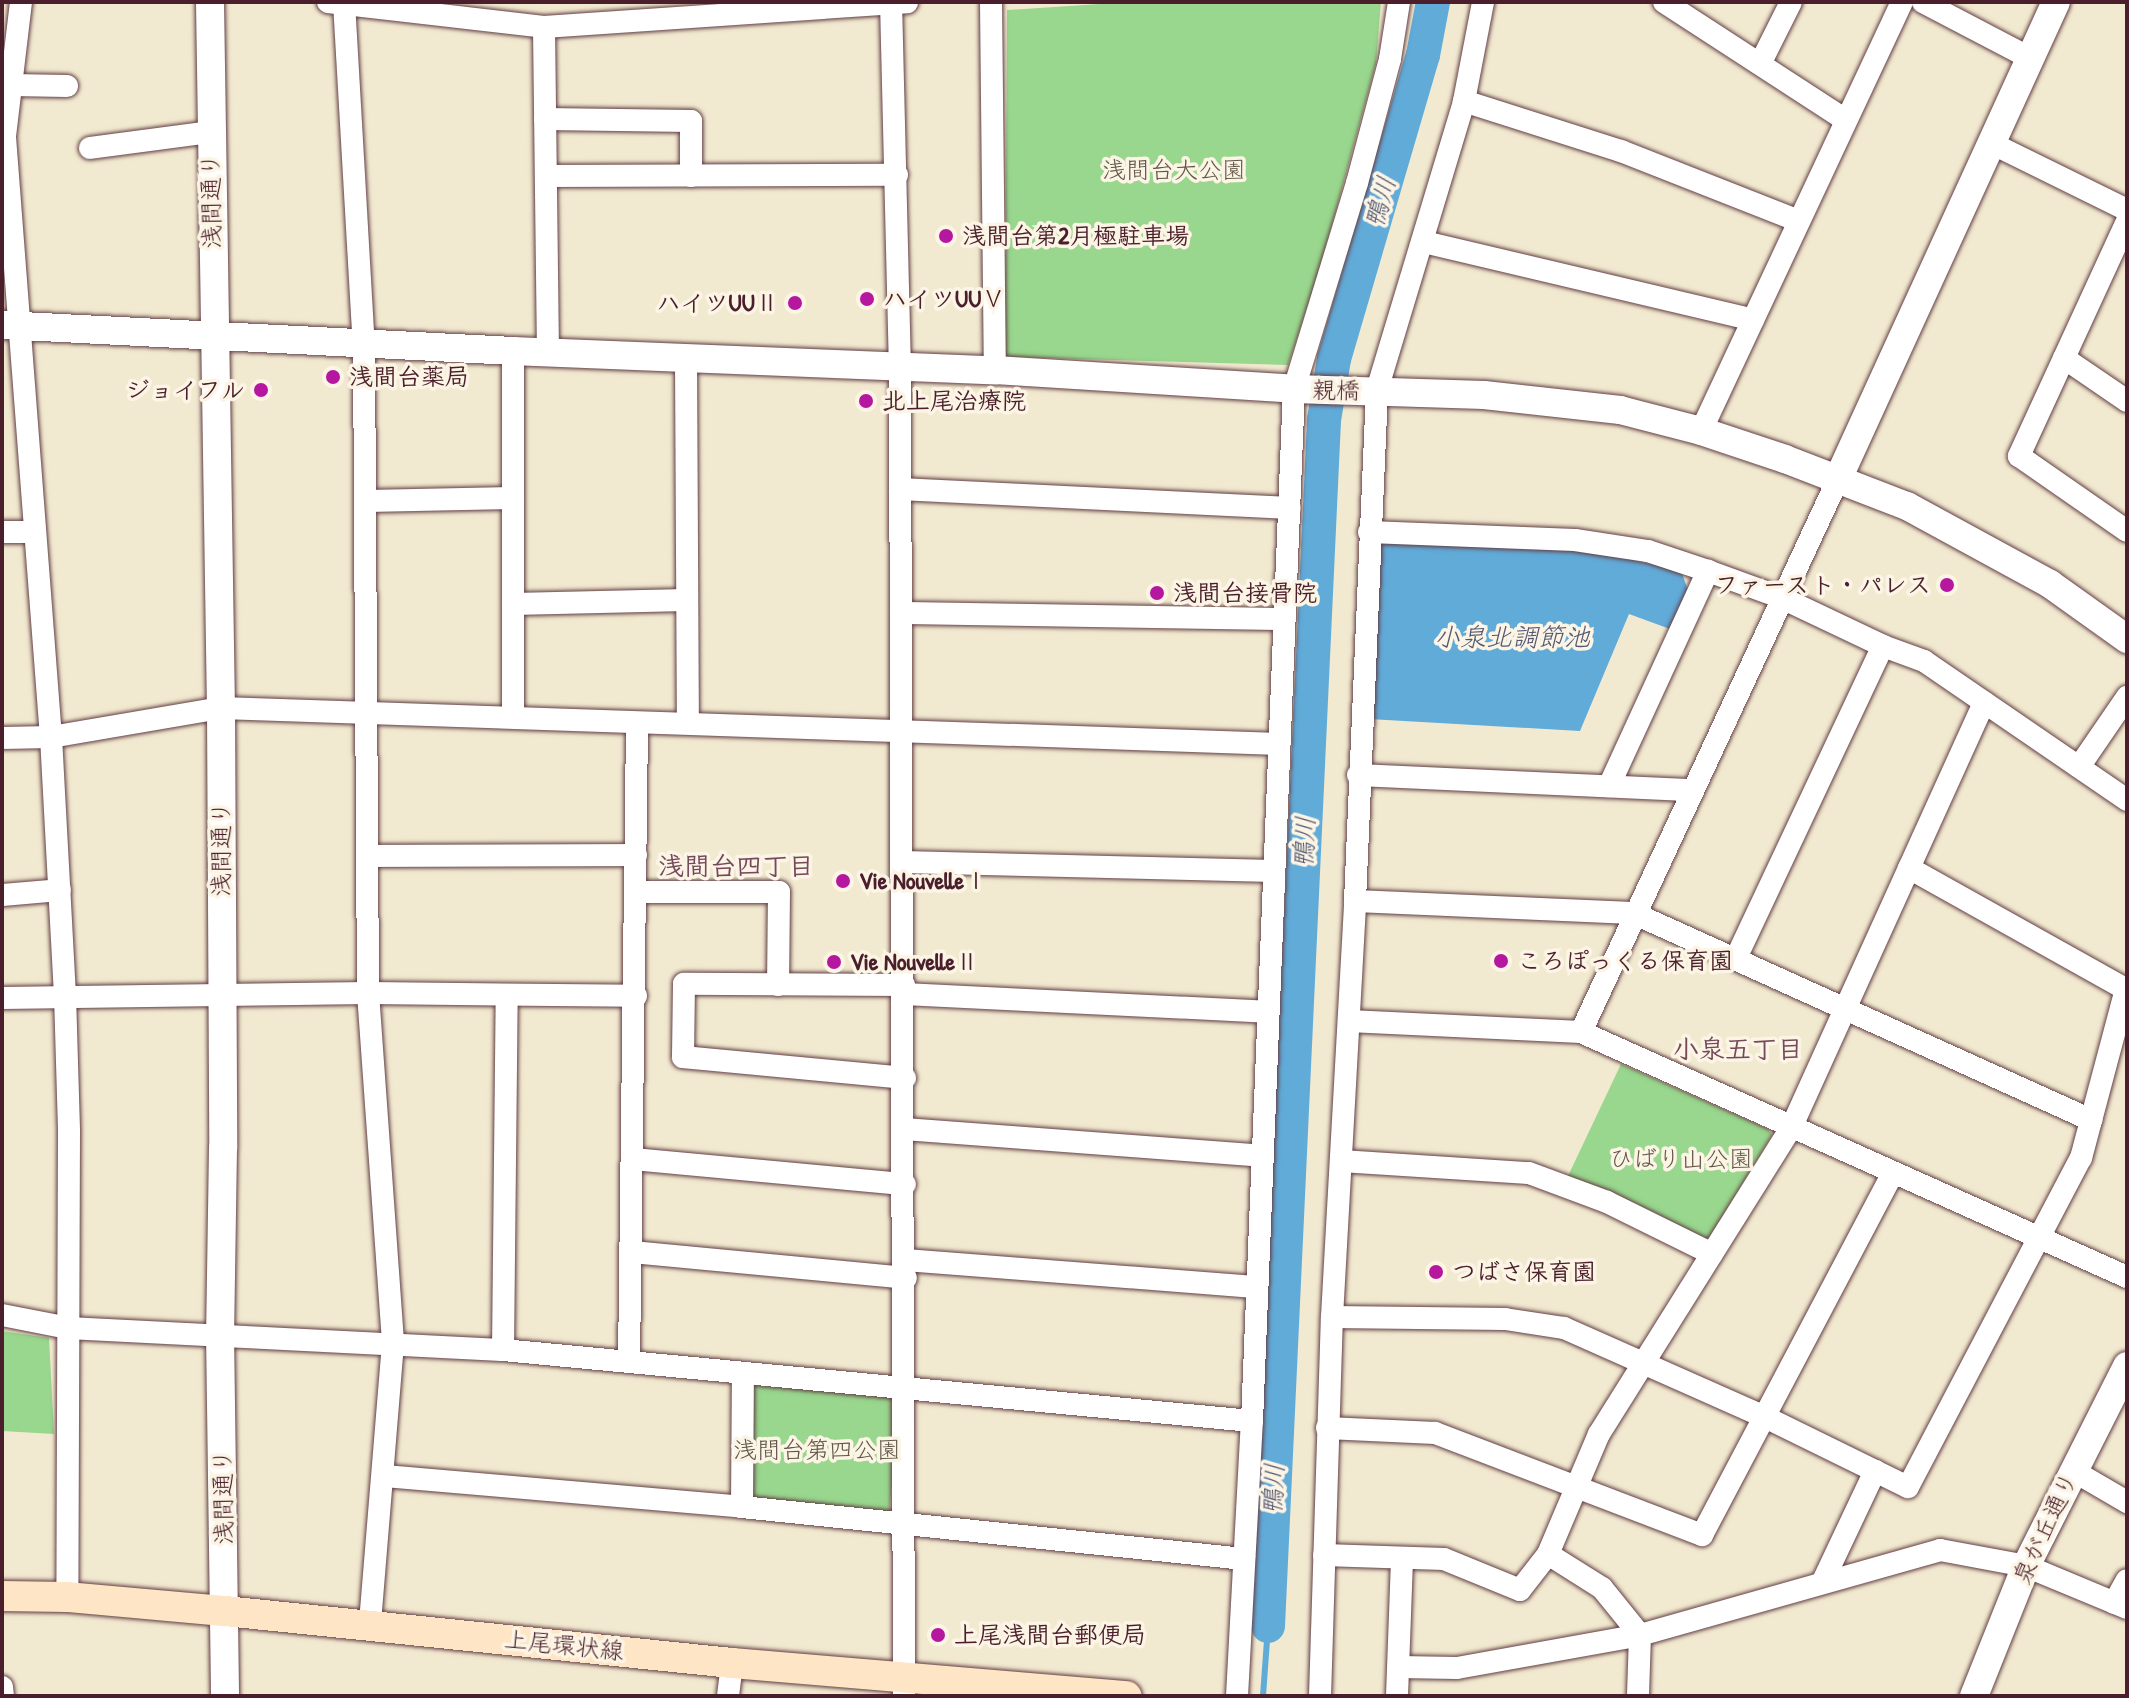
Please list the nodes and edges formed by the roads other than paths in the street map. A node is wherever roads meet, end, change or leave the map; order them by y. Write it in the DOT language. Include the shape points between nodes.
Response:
graph roads {
  1 [pos="21,2"];
  2 [pos="210,2"];
  3 [pos="328,2"];
  4 [pos="344,2"];
  5 [pos="891,2"];
  6 [pos="907,2"];
  7 [pos="991,2"];
  8 [pos="1399,2"];
  9 [pos="1483,2"];
  10 [pos="1664,2"];
  11 [pos="1791,2"];
  12 [pos="1902,2"];
  13 [pos="1923,2"];
  14 [pos="2056,2"];
  15 [pos="748,7"];
  16 [pos="458,10"];
  17 [pos="611,12"];
  18 [pos="544,27"];
  19 [pos="2030,58"];
  20 [pos="1760,64"];
  21 [pos="11,85"];
  22 [pos="67,86"];
  23 [pos="1464,101"];
  24 [pos="545,119"];
  25 [pos="1846,120"];
  26 [pos="210,132"];
  27 [pos="4,137"];
  28 [pos="1991,143"];
  29 [pos="90,148"];
  30 [pos="897,175"];
  31 [pos="546,176"];
  32 [pos="691,176"];
  33 [pos="2127,210"];
  34 [pos="1799,221"];
  35 [pos="2127,221"];
  36 [pos="1424,242"];
  37 [pos="2108,263"];
  38 [pos="2127,276"];
  39 [pos="1753,320"];
  40 [pos="12,325"];
  41 [pos="213,335"];
  42 [pos="364,344"];
  43 [pos="513,351"];
  44 [pos="548,353"];
  45 [pos="686,358"];
  46 [pos="2064,358"];
  47 [pos="900,368"];
  48 [pos="995,370"];
  49 [pos="1294,389"];
  50 [pos="1377,390"];
  51 [pos="2127,401"];
  52 [pos="1701,431"];
  53 [pos="1838,479"];
  54 [pos="900,489"];
  55 [pos="513,498"];
  56 [pos="366,501"];
  57 [pos="1290,508"];
  58 [pos="2127,531"];
  59 [pos="2,532"];
  60 [pos="35,532"];
  61 [pos="1369,532"];
  62 [pos="1708,571"];
  63 [pos="1782,598"];
  64 [pos="687,600"];
  65 [pos="513,604"];
  66 [pos="901,613"];
  67 [pos="1283,619"];
  68 [pos="2127,639"];
  69 [pos="1883,646"];
  70 [pos="2127,697"];
  71 [pos="1984,702"];
  72 [pos="221,708"];
  73 [pos="368,713"];
  74 [pos="513,717"];
  75 [pos="688,723"];
  76 [pos="637,724"];
  77 [pos="900,733"];
  78 [pos="51,737"];
  79 [pos="2,738"];
  80 [pos="1279,744"];
  81 [pos="2079,767"];
  82 [pos="1358,775"];
  83 [pos="1609,786"];
  84 [pos="1693,790"];
  85 [pos="2127,800"];
  86 [pos="636,855"];
  87 [pos="368,856"];
  88 [pos="902,862"];
  89 [pos="1909,868"];
  90 [pos="1273,871"];
  91 [pos="60,890"];
  92 [pos="637,892"];
  93 [pos="2,895"];
  94 [pos="1355,901"];
  95 [pos="1633,913"];
  96 [pos="1736,958"];
  97 [pos="778,985"];
  98 [pos="2126,989"];
  99 [pos="904,990"];
  100 [pos="368,993"];
  101 [pos="65,995"];
  102 [pos="220,996"];
  103 [pos="507,996"];
  104 [pos="636,996"];
  105 [pos="2,998"];
  106 [pos="1844,1008"];
  107 [pos="1267,1012"];
  108 [pos="1349,1021"];
  109 [pos="1581,1032"];
  110 [pos="905,1078"];
  111 [pos="2091,1120"];
  112 [pos="1792,1126"];
  113 [pos="905,1129"];
  114 [pos="1261,1156"];
  115 [pos="633,1159"];
  116 [pos="1341,1161"];
  117 [pos="1892,1174"];
  118 [pos="905,1184"];
  119 [pos="2040,1240"];
  120 [pos="632,1252"];
  121 [pos="1712,1254"];
  122 [pos="905,1269"];
  123 [pos="2127,1277"];
  124 [pos="1255,1287"];
  125 [pos="2,1315"];
  126 [pos="1332,1317"];
  127 [pos="68,1328"];
  128 [pos="220,1333"];
  129 [pos="393,1343"];
  130 [pos="503,1350"];
  131 [pos="629,1362"];
  132 [pos="1643,1363"];
  133 [pos="2127,1366"];
  134 [pos="743,1373"];
  135 [pos="904,1389"];
  136 [pos="1765,1417"];
  137 [pos="1252,1421"];
  138 [pos="1327,1428"];
  139 [pos="2072,1470"];
  140 [pos="1875,1471"];
  141 [pos="384,1476"];
  142 [pos="1577,1485"];
  143 [pos="2127,1502"];
  144 [pos="742,1507"];
  145 [pos="903,1526"];
  146 [pos="1548,1554"];
  147 [pos="1324,1555"];
  148 [pos="1244,1559"];
  149 [pos="1402,1560"];
  150 [pos="2026,1566"];
  151 [pos="2127,1580"];
  152 [pos="1823,1581"];
  153 [pos="2,1596"];
  154 [pos="67,1597"];
  155 [pos="2121,1606"];
  156 [pos="225,1611"];
  157 [pos="370,1624"];
  158 [pos="1640,1635"];
  159 [pos="732,1663"];
  160 [pos="1399,1667"];
  161 [pos="2,1687"];
  162 [pos="905,1687"];
  163 [pos="3,1696"];
  164 [pos="225,1696"];
  165 [pos="728,1696"];
  166 [pos="1127,1696"];
  167 [pos="1237,1696"];
  168 [pos="1320,1696"];
  169 [pos="1397,1696"];
  170 [pos="1638,1696"];
  171 [pos="1974,1696"];
  1 -- 21 [label="street"];
  2 -- 26 [label="street, 浅間通り"];
  3 -- 4 [label="street"];
  4 -- 16 [label="street"];
  4 -- 42 [label="street"];
  5 -- 6 [label="street"];
  5 -- 15 [label="street"];
  5 -- 30 [label="street"];
  7 -- 48 [label="street"];
  8 -- 49 [label="street" via="1390,59 1357,183"];
  9 -- 23 [label="street"];
  10 -- 20 [label="street"];
  11 -- 20 [label="street"];
  12 -- 25 [label="street"];
  13 -- 19 [label="street"];
  14 -- 19 [label="street"];
  15 -- 17 [label="street"];
  16 -- 18 [label="street"];
  17 -- 18 [label="street"];
  18 -- 24 [label="street"];
  19 -- 28 [label="street"];
  20 -- 25 [label="street"];
  21 -- 22 [label="street"];
  21 -- 27 [label="street"];
  23 -- 34 [label="street" via="1621,151"];
  23 -- 36 [label="street"];
  24 -- 31 [label="street"];
  24 -- 32 [label="street" via="691,121"];
  25 -- 34 [label="street"];
  26 -- 29 [label="street"];
  26 -- 41 [label="street, 浅間通り"];
  27 -- 40 [label="street"];
  28 -- 33 [label="street"];
  28 -- 53 [label="street"];
  30 -- 32 [label="street"];
  30 -- 47 [label="street"];
  31 -- 32 [label="street"];
  31 -- 44 [label="street"];
  34 -- 39 [label="street"];
  35 -- 37 [label="street"];
  36 -- 39 [label="street"];
  36 -- 50 [label="street"];
  37 -- 38 [label="street"];
  37 -- 46 [label="street"];
  39 -- 52 [label="street"];
  40 -- 41 [label="street, 親橋"];
  40 -- 60 [label="street"];
  41 -- 42 [label="street, 親橋"];
  41 -- 72 [label="street, 浅間通り"];
  42 -- 43 [label="street, 親橋"];
  42 -- 56 [label="street"];
  43 -- 44 [label="street, 親橋"];
  43 -- 55 [label="street"];
  44 -- 45 [label="street, 親橋"];
  45 -- 47 [label="street, 親橋"];
  45 -- 64 [label="street"];
  46 -- 51 [label="street"];
  46 -- 58 [label="street" via="2019,456"];
  47 -- 48 [label="street, 親橋"];
  47 -- 54 [label="street"];
  48 -- 49 [label="street, 親橋"];
  49 -- 50 [label="street, 親橋"];
  49 -- 57 [label="street"];
  50 -- 52 [label="street, 親橋" via="1620,410"];
  50 -- 61 [label="street"];
  52 -- 53 [label="street, 親橋"];
  53 -- 63 [label="street"];
  53 -- 68 [label="street, 親橋" via="1907,506 2050,584"];
  54 -- 57 [label="street"];
  54 -- 66 [label="street"];
  55 -- 56 [label="street"];
  55 -- 65 [label="street"];
  56 -- 73 [label="street"];
  57 -- 67 [label="street"];
  59 -- 60 [label="street"];
  60 -- 78 [label="street"];
  61 -- 62 [label="street" via="1575,540 1648,551"];
  61 -- 82 [label="street"];
  62 -- 63 [label="street"];
  62 -- 83 [label="street"];
  63 -- 69 [label="street"];
  63 -- 84 [label="street"];
  64 -- 65 [label="street"];
  64 -- 75 [label="street"];
  65 -- 74 [label="street"];
  66 -- 67 [label="street"];
  66 -- 77 [label="street"];
  67 -- 80 [label="street"];
  69 -- 71 [label="street" via="1924,661"];
  69 -- 96 [label="street"];
  70 -- 81 [label="street"];
  71 -- 81 [label="street"];
  71 -- 89 [label="street"];
  72 -- 73 [label="street"];
  72 -- 78 [label="street"];
  72 -- 102 [label="street, 浅間通り"];
  73 -- 74 [label="street"];
  73 -- 87 [label="street"];
  74 -- 76 [label="street"];
  75 -- 76 [label="street"];
  75 -- 77 [label="street"];
  76 -- 86 [label="street"];
  77 -- 80 [label="street"];
  77 -- 88 [label="street"];
  78 -- 79 [label="street"];
  78 -- 91 [label="street"];
  80 -- 90 [label="street"];
  81 -- 85 [label="street"];
  82 -- 83 [label="street"];
  82 -- 94 [label="street"];
  83 -- 84 [label="street"];
  84 -- 95 [label="street"];
  86 -- 87 [label="street"];
  86 -- 92 [label="street"];
  87 -- 100 [label="street"];
  88 -- 90 [label="street"];
  88 -- 99 [label="street"];
  89 -- 98 [label="street"];
  89 -- 106 [label="street"];
  90 -- 107 [label="street"];
  91 -- 93 [label="street"];
  91 -- 101 [label="street"];
  92 -- 97 [label="street" via="779,892"];
  92 -- 104 [label="street"];
  94 -- 95 [label="street"];
  94 -- 108 [label="street"];
  95 -- 96 [label="street"];
  95 -- 109 [label="street"];
  96 -- 106 [label="street"];
  97 -- 99 [label="street"];
  97 -- 110 [label="street" via="684,984 683,1057"];
  98 -- 111 [label="street"];
  99 -- 107 [label="street"];
  99 -- 110 [label="street"];
  100 -- 102 [label="street"];
  100 -- 103 [label="street"];
  100 -- 129 [label="street"];
  101 -- 102 [label="street"];
  101 -- 105 [label="street"];
  101 -- 127 [label="street"];
  102 -- 128 [label="street, 浅間通り"];
  103 -- 104 [label="street"];
  103 -- 130 [label="street"];
  104 -- 115 [label="street"];
  106 -- 111 [label="street"];
  106 -- 112 [label="street"];
  107 -- 114 [label="street"];
  108 -- 109 [label="street"];
  108 -- 116 [label="street"];
  109 -- 112 [label="street"];
  110 -- 113 [label="street"];
  111 -- 119 [label="street" via="2081,1158"];
  112 -- 117 [label="street"];
  112 -- 121 [label="street"];
  113 -- 114 [label="street"];
  113 -- 118 [label="street"];
  114 -- 124 [label="street"];
  115 -- 118 [label="street"];
  115 -- 120 [label="street"];
  116 -- 121 [label="street" via="1529,1173 1607,1202"];
  116 -- 126 [label="street"];
  117 -- 119 [label="street"];
  117 -- 136 [label="street"];
  118 -- 122 [label="street"];
  119 -- 123 [label="street"];
  119 -- 140 [label="street" via="1908,1487"];
  120 -- 122 [label="street"];
  120 -- 131 [label="street"];
  121 -- 132 [label="street"];
  122 -- 124 [label="street"];
  122 -- 135 [label="street"];
  124 -- 137 [label="street"];
  125 -- 127 [label="street"];
  126 -- 132 [label="street" via="1520,1321 1564,1328"];
  126 -- 138 [label="street"];
  127 -- 128 [label="street"];
  127 -- 154 [label="street"];
  128 -- 129 [label="street"];
  128 -- 156 [label="street, 浅間通り"];
  129 -- 130 [label="street"];
  129 -- 141 [label="street"];
  130 -- 131 [label="street"];
  131 -- 134 [label="street"];
  132 -- 136 [label="street"];
  132 -- 142 [label="street" via="1599,1434"];
  133 -- 139 [label="street, 泉が丘通り"];
  134 -- 135 [label="street"];
  134 -- 144 [label="street"];
  135 -- 137 [label="street"];
  135 -- 145 [label="street"];
  136 -- 140 [label="street"];
  136 -- 142 [label="street" via="1702,1535"];
  137 -- 148 [label="street"];
  138 -- 142 [label="street" via="1435,1433"];
  138 -- 147 [label="street"];
  139 -- 143 [label="street"];
  139 -- 150 [label="street, 泉が丘通り"];
  140 -- 152 [label="street"];
  141 -- 144 [label="street"];
  141 -- 157 [label="street"];
  142 -- 146 [label="street"];
  144 -- 145 [label="street"];
  145 -- 148 [label="street"];
  145 -- 162 [label="street"];
  146 -- 149 [label="street" via="1520,1590 1444,1559"];
  146 -- 158 [label="street" via="1602,1588"];
  147 -- 149 [label="street"];
  147 -- 168 [label="street"];
  148 -- 167 [label="street"];
  149 -- 160 [label="street"];
  150 -- 152 [label="street" via="1940,1550"];
  150 -- 155 [label="street"];
  150 -- 171 [label="street, 泉が丘通り"];
  151 -- 155 [label="street"];
  152 -- 158 [label="street"];
  153 -- 154 [label="main road, 上尾環状線"];
  154 -- 156 [label="main road, 上尾環状線"];
  156 -- 157 [label="main road, 上尾環状線"];
  156 -- 164 [label="street, 浅間通り"];
  157 -- 159 [label="main road, 上尾環状線"];
  158 -- 160 [label="street" via="1457,1668"];
  158 -- 170 [label="street"];
  159 -- 162 [label="main road, 上尾環状線"];
  159 -- 165 [label="street"];
  160 -- 169 [label="street"];
  161 -- 163 [label="street"];
  162 -- 166 [label="main road, 上尾環状線"];
}
